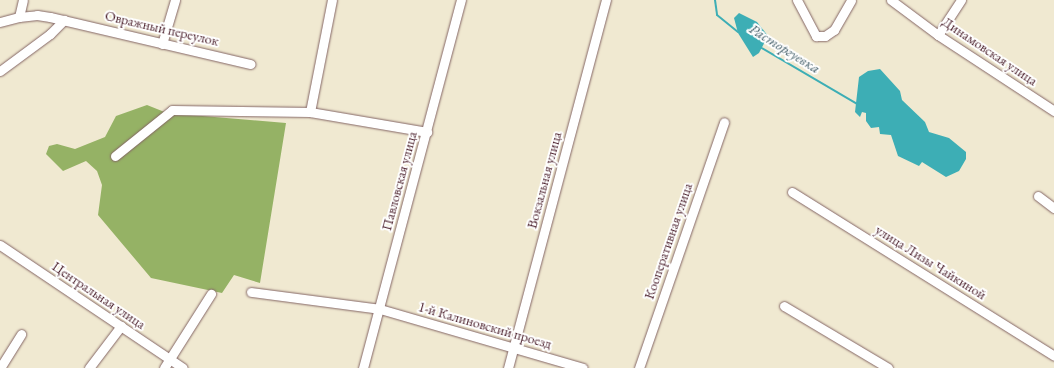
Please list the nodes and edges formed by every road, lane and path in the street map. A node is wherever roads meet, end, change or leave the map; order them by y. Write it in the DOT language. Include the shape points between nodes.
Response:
graph roads {
  1 [pos="23,0"];
  2 [pos="175,0"];
  3 [pos="332,0"];
  4 [pos="461,0"];
  5 [pos="606,0"];
  6 [pos="797,0"];
  7 [pos="851,0"];
  8 [pos="891,0"];
  9 [pos="961,0"];
  10 [pos="18,17"];
  11 [pos="64,20"];
  12 [pos="0,22"];
  13 [pos="938,35"];
  14 [pos="162,44"];
  15 [pos="251,64"];
  16 [pos="0,71"];
  17 [pos="1054,111"];
  18 [pos="310,112"];
  19 [pos="724,122"];
  20 [pos="427,132"];
  21 [pos="115,156"];
  22 [pos="792,192"];
  23 [pos="1038,196"];
  24 [pos="1054,208"];
  25 [pos="0,245"];
  26 [pos="251,292"];
  27 [pos="211,294"];
  28 [pos="784,306"];
  29 [pos="380,309"];
  30 [pos="120,326"];
  31 [pos="21,334"];
  32 [pos="513,349"];
  33 [pos="1054,356"];
  34 [pos="169,359"];
  35 [pos="0,368"];
  36 [pos="89,368"];
  37 [pos="164,368"];
  38 [pos="183,368"];
  39 [pos="363,368"];
  40 [pos="508,368"];
  41 [pos="583,368"];
  42 [pos="640,368"];
  43 [pos="888,368"];
  1 -- 10 [label="street"];
  2 -- 14 [label="street"];
  3 -- 18 [label="street"];
  4 -- 20 [label="street, Павловская улица"];
  5 -- 32 [label="street, Вокзальная улица"];
  6 -- 7 [label="street" via="816,36 825,36 834,30"];
  8 -- 13 [label="street, Динамовская улица"];
  9 -- 13 [label="street"];
  10 -- 11 [label="street, Овражный переулок" via="37,15"];
  10 -- 12 [label="street, Овражный переулок"];
  11 -- 14 [label="street, Овражный переулок"];
  11 -- 16 [label="street" via="50,34"];
  13 -- 17 [label="street, Динамовская улица"];
  14 -- 15 [label="street, Овражный переулок"];
  18 -- 20 [label="street"];
  18 -- 21 [label="street" via="172,110"];
  19 -- 42 [label="street, Кооперативная улица"];
  20 -- 29 [label="street, Павловская улица"];
  22 -- 33 [label="street, улица Лизы Чайкиной"];
  23 -- 24 [label="street"];
  25 -- 30 [label="street, Центральная улица"];
  26 -- 29 [label="street, 1-й Калиновский проезд"];
  27 -- 34 [label="street"];
  28 -- 43 [label="street"];
  29 -- 32 [label="street, 1-й Калиновский проезд"];
  29 -- 39 [label="street, Павловская улица"];
  30 -- 34 [label="street, Центральная улица"];
  30 -- 36 [label="street"];
  31 -- 35 [label="street"];
  32 -- 40 [label="street, Вокзальная улица"];
  32 -- 41 [label="street, 1-й Калиновский проезд"];
  34 -- 37 [label="street"];
  34 -- 38 [label="street, Центральная улица"];
}
